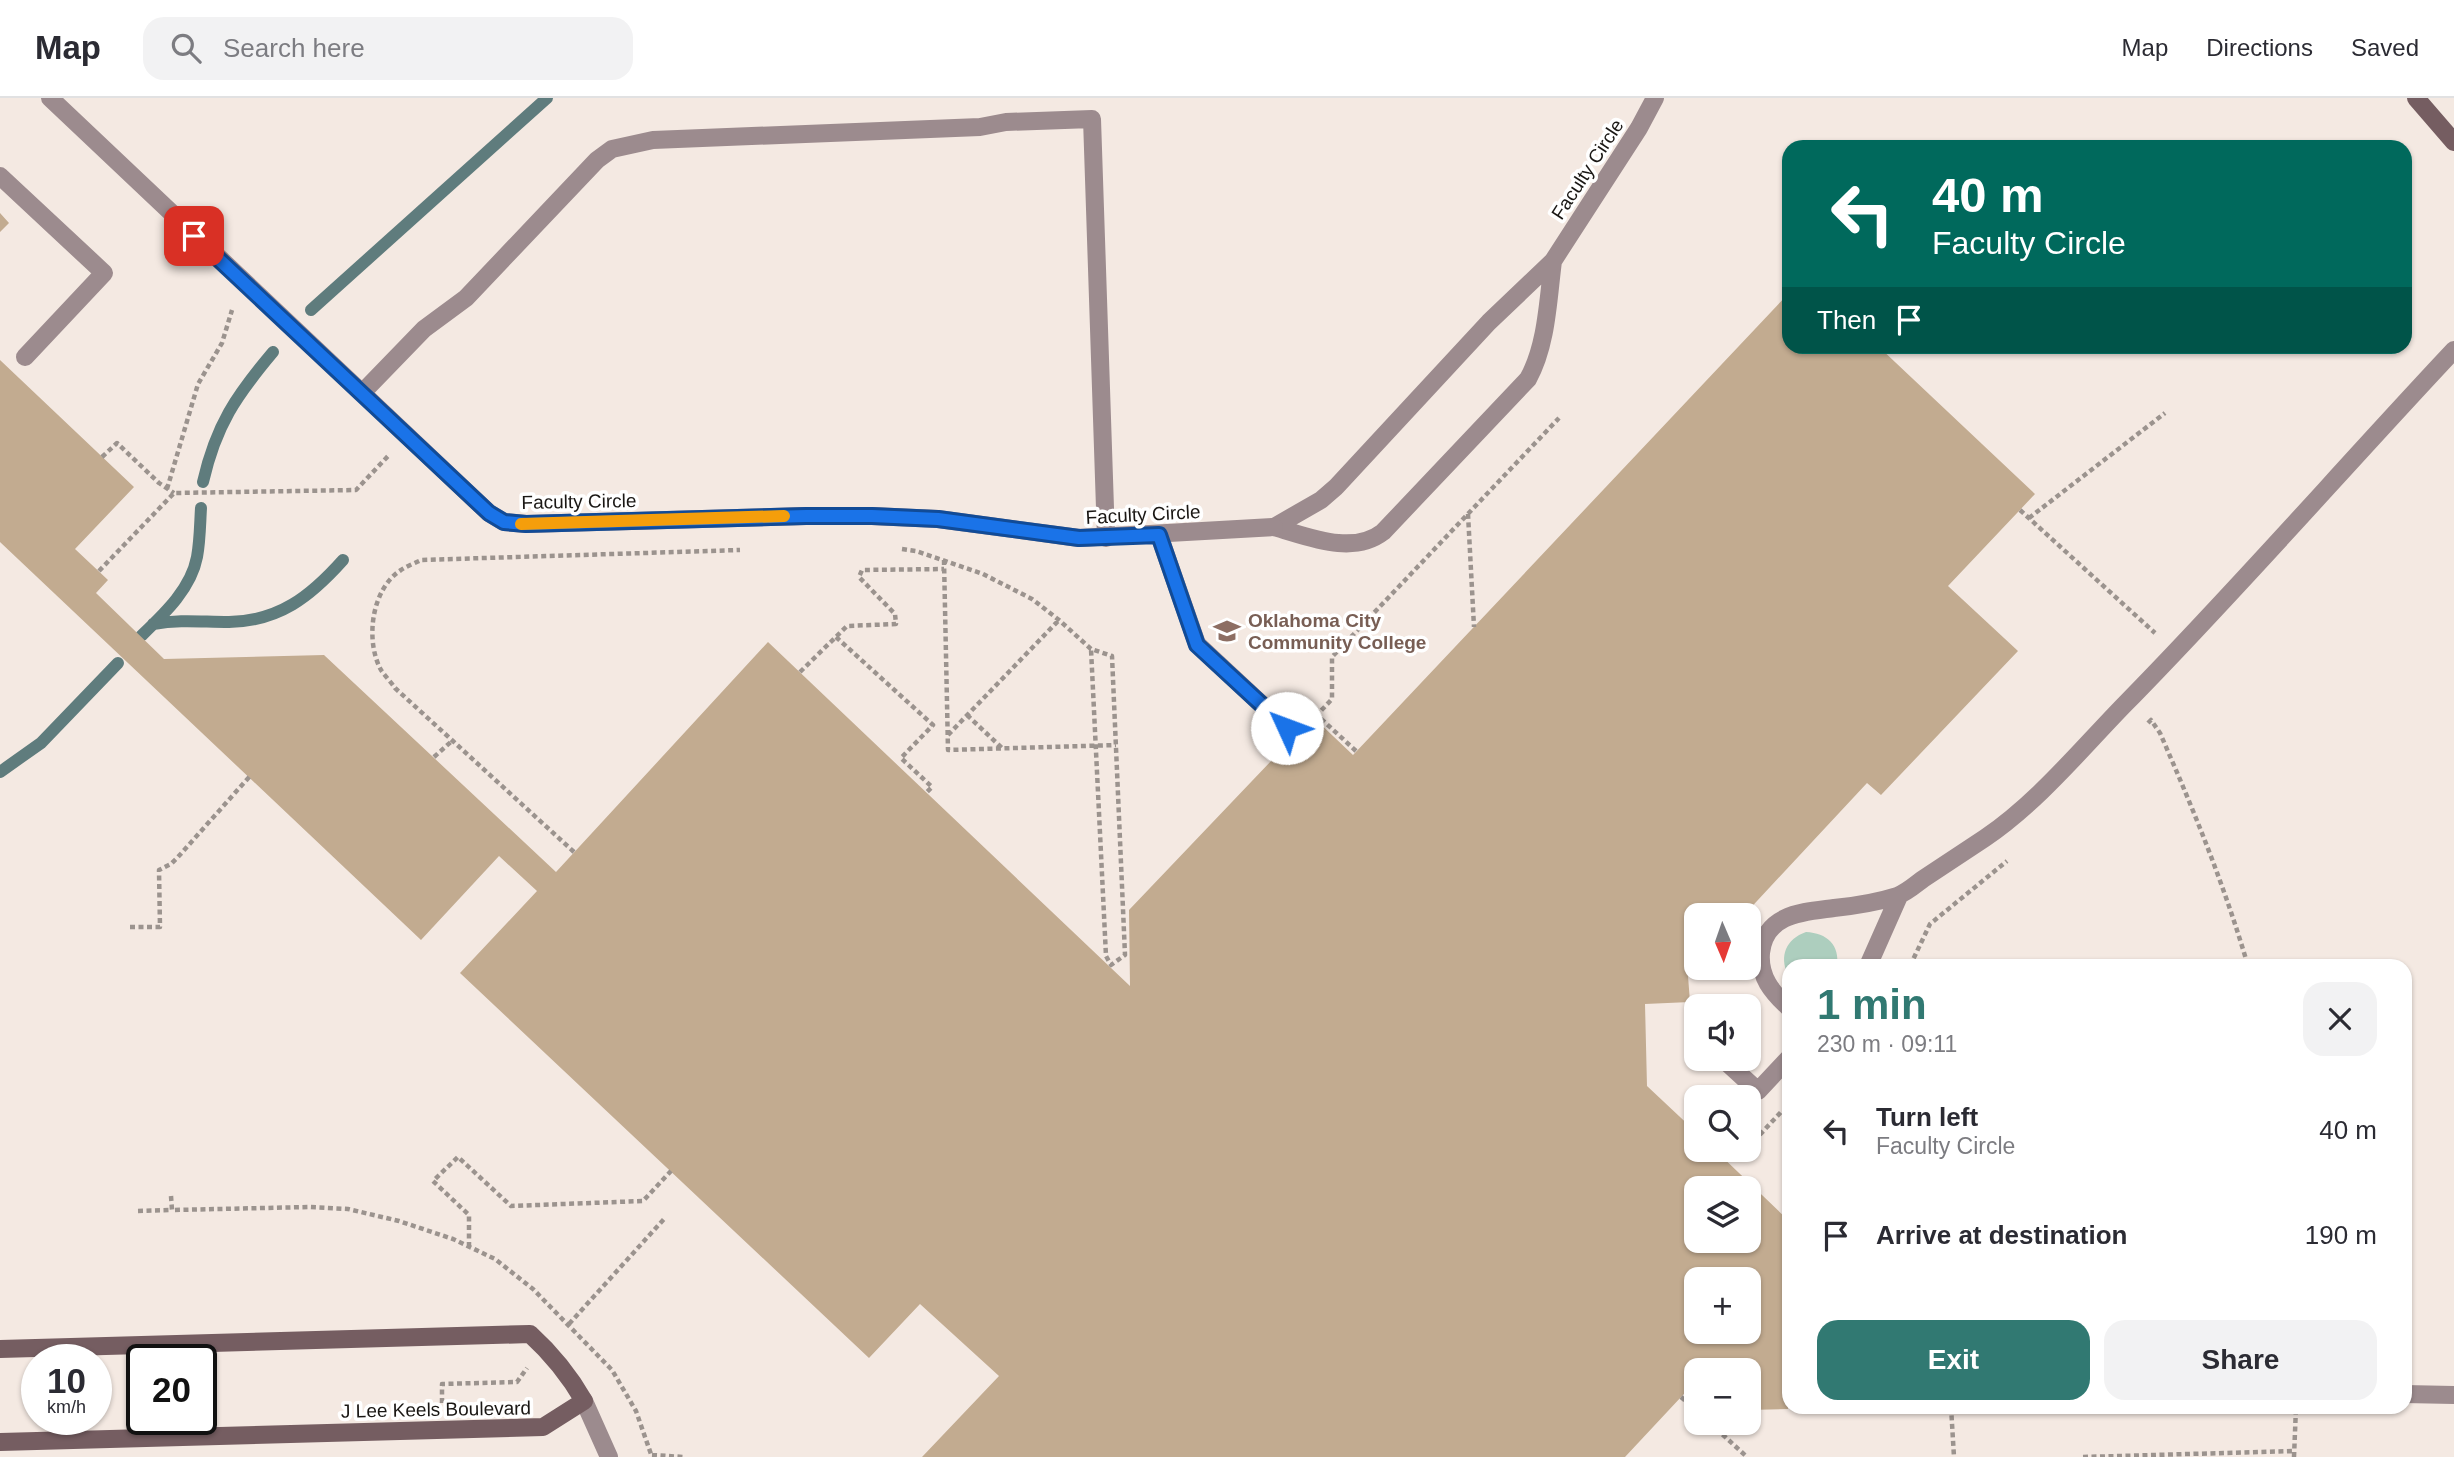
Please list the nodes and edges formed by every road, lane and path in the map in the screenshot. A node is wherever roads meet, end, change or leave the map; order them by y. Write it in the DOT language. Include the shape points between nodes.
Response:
graph roads {
  1 [pos="50,98"];
  2 [pos="1655,98"];
  3 [pos="2416,98"];
  4 [pos="2454,142"];
  5 [pos="0,176"];
  6 [pos="1553,261"];
  7 [pos="250,289"];
  8 [pos="2454,350"];
  9 [pos="25,357"];
  10 [pos="362,393"];
  11 [pos="2165,413"];
  12 [pos="1559,418"];
  13 [pos="407,436"];
  14 [pos="102,457"];
  15 [pos="167,488"];
  16 [pos="174,493"];
  17 [pos="2020,510"];
  18 [pos="1468,514"];
  19 [pos="2029,517"];
  20 [pos="1274,527"];
  21 [pos="1159,535"];
  22 [pos="1106,538"];
  23 [pos="890,547"];
  24 [pos="747,549"];
  25 [pos="944,560"];
  26 [pos="944,569"];
  27 [pos="99,571"];
  28 [pos="1059,620"];
  29 [pos="1474,627"];
  30 [pos="2156,633"];
  31 [pos="836,637"];
  32 [pos="1091,649"];
  33 [pos="800,672"];
  34 [pos="967,715"];
  35 [pos="2151,720"];
  36 [pos="1287,728"];
  37 [pos="948,736"];
  38 [pos="453,740"];
  39 [pos="1116,745"];
  40 [pos="1094,746"];
  41 [pos="1002,748"];
  42 [pos="1356,751"];
  43 [pos="434,757"];
  44 [pos="250,776"];
  45 [pos="927,792"];
  46 [pos="574,852"];
  47 [pos="1899,896"];
  48 [pos="130,927"];
  49 [pos="1871,959"];
  50 [pos="2246,959"];
  51 [pos="1782,1000"];
  52 [pos="1782,1065"];
  53 [pos="1736,1071"];
  54 [pos="1782,1111"];
  55 [pos="1761,1133"];
  56 [pos="671,1171"];
  57 [pos="171,1196"];
  58 [pos="172,1210"];
  59 [pos="138,1211"];
  60 [pos="664,1219"];
  61 [pos="469,1247"];
  62 [pos="569,1324"];
  63 [pos="0,1349"];
  64 [pos="529,1365"];
  65 [pos="2412,1394"];
  66 [pos="2454,1395"];
  67 [pos="1681,1396"];
  68 [pos="1684,1399"];
  69 [pos="584,1401"];
  70 [pos="442,1404"];
  71 [pos="1951,1414"];
  72 [pos="2296,1414"];
  73 [pos="1723,1435"];
  74 [pos="0,1442"];
  75 [pos="2294,1454"];
  76 [pos="652,1456"];
  77 [pos="609,1457"];
  78 [pos="684,1457"];
  79 [pos="1747,1457"];
  80 [pos="1954,1457"];
  81 [pos="2083,1457"];
  1 -- 7 [label="street, Faculty Circle"];
  2 -- 6 [label="street, Faculty Circle"];
  3 -- 4 [label="street"];
  5 -- 9 [label="street" via="104,273"];
  6 -- 20 [label="street, Faculty Circle" via="1489,322 1336,487"];
  6 -- 20 [label="street, Faculty Circle" via="1542,334 1528,379 1382,532 1362,542 1330,542"];
  7 -- 10 [label="street, Faculty Circle"];
  7 -- 15 [label="path" via="233,306 222,343 201,375"];
  8 -- 47 [label="street" via="2181,647 2026,806"];
  10 -- 13 [label="street, Faculty Circle"];
  10 -- 22 [label="street" via="424,329 466,298 612,149 653,140 1092,119"];
  11 -- 19 [label="path"];
  12 -- 18 [label="path"];
  13 -- 16 [label="path" via="356,490"];
  13 -- 22 [label="street, Faculty Circle" via="504,522 872,516"];
  14 -- 15 [label="path" via="117,443"];
  15 -- 16 [label="path"];
  16 -- 27 [label="path"];
  17 -- 19 [label="path"];
  18 -- 29 [label="path"];
  18 -- 42 [label="path" via="1332,657 1332,699 1317,715"];
  19 -- 30 [label="path"];
  20 -- 21 [label="street, Faculty Circle"];
  21 -- 22 [label="street, Faculty Circle"];
  21 -- 36 [label="street" via="1197,645"];
  23 -- 25 [label="path"];
  24 -- 38 [label="path" via="421,560 399,571 385,587 375,610 374,652 395,688"];
  25 -- 26 [label="path"];
  25 -- 28 [label="path" via="1032,599"];
  26 -- 31 [label="path" via="862,570 859,578 895,614 895,625 847,626"];
  26 -- 37 [label="path"];
  28 -- 32 [label="path"];
  28 -- 34 [label="path"];
  31 -- 33 [label="path"];
  31 -- 45 [label="path" via="933,725 901,758 932,787"];
  32 -- 39 [label="path" via="1112,656"];
  32 -- 40 [label="path"];
  34 -- 37 [label="path"];
  34 -- 41 [label="path"];
  35 -- 50 [label="path" via="2211,852"];
  37 -- 41 [label="path" via="948,750"];
  38 -- 43 [label="path"];
  38 -- 46 [label="path"];
  39 -- 40 [label="path"];
  39 -- 40 [label="path" via="1125,955 1111,965"];
  40 -- 41 [label="path"];
  44 -- 48 [label="path" via="178,857 159,870 160,927"];
  47 -- 49 [label="street"];
  47 -- 51 [label="street" via="1793,914 1778,922 1761,949 1760,964 1765,981"];
  52 -- 53 [label="street" via="1758,1091"];
  54 -- 55 [label="path"];
  56 -- 61 [label="path" via="643,1202 511,1206 458,1157 433,1181 469,1215"];
  57 -- 58 [label="path"];
  58 -- 59 [label="path"];
  58 -- 61 [label="path" via="348,1209"];
  60 -- 62 [label="path"];
  61 -- 62 [label="path" via="495,1259"];
  62 -- 76 [label="path" via="612,1370 636,1411"];
  63 -- 69 [label="street" via="530,1334 567,1372"];
  64 -- 70 [label="path" via="517,1382 442,1384"];
  65 -- 66 [label="street"];
  67 -- 68 [label="path"];
  69 -- 74 [label="street, J Lee Keels Boulevard" via="543,1427"];
  69 -- 77 [label="street"];
  71 -- 80 [label="path"];
  72 -- 75 [label="path"];
  73 -- 79 [label="path"];
  75 -- 81 [label="path"];
  76 -- 78 [label="path"];
}
